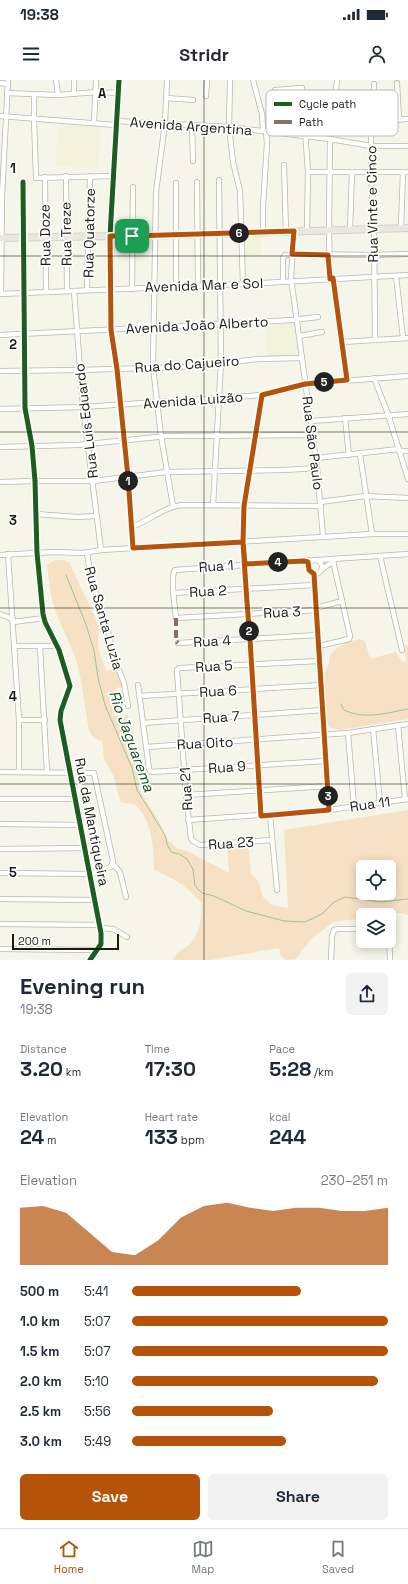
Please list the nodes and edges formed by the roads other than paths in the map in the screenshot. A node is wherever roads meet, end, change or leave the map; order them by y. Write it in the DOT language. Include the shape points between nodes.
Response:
graph roads {
  1 [pos="56,80"];
  2 [pos="74,80"];
  3 [pos="96,80"];
  4 [pos="119,80"];
  5 [pos="167,80"];
  6 [pos="207,80"];
  7 [pos="230,80"];
  8 [pos="253,80"];
  9 [pos="337,80"];
  10 [pos="8,82"];
  11 [pos="0,83"];
  12 [pos="397,83"];
  13 [pos="374,84"];
  14 [pos="275,90"];
  15 [pos="302,90"];
  16 [pos="336,90"];
  17 [pos="374,90"];
  18 [pos="397,90"];
  19 [pos="95,92"];
  20 [pos="7,93"];
  21 [pos="118,93"];
  22 [pos="74,94"];
  23 [pos="34,95"];
  24 [pos="58,95"];
  25 [pos="206,96"];
  26 [pos="166,98"];
  27 [pos="193,100"];
  28 [pos="398,102"];
  29 [pos="0,116"];
  30 [pos="6,117"];
  31 [pos="34,118"];
  32 [pos="408,119"];
  33 [pos="399,120"];
  34 [pos="94,123"];
  35 [pos="116,123"];
  36 [pos="165,123"];
  37 [pos="192,125"];
  38 [pos="229,127"];
  39 [pos="264,131"];
  40 [pos="305,136"];
  41 [pos="371,136"];
  42 [pos="330,139"];
  43 [pos="371,146"];
  44 [pos="408,146"];
  45 [pos="193,161"];
  46 [pos="284,165"];
  47 [pos="308,172"];
  48 [pos="330,172"];
  49 [pos="352,172"];
  50 [pos="406,172"];
  51 [pos="371,173"];
  52 [pos="66,176"];
  53 [pos="90,176"];
  54 [pos="113,176"];
  55 [pos="45,178"];
  56 [pos="219,180"];
  57 [pos="23,182"];
  58 [pos="197,182"];
  59 [pos="176,183"];
  60 [pos="133,186"];
  61 [pos="374,228"];
  62 [pos="401,228"];
  63 [pos="408,228"];
  64 [pos="350,229"];
  65 [pos="307,230"];
  66 [pos="329,230"];
  67 [pos="286,231"];
  68 [pos="294,231"];
  69 [pos="241,232"];
  70 [pos="262,232"];
  71 [pos="219,233"];
  72 [pos="198,234"];
  73 [pos="154,235"];
  74 [pos="177,235"];
  75 [pos="110,236"];
  76 [pos="132,236"];
  77 [pos="45,237"];
  78 [pos="66,237"];
  79 [pos="89,237"];
  80 [pos="0,238"];
  81 [pos="24,238"];
  82 [pos="408,254"];
  83 [pos="292,255"];
  84 [pos="328,255"];
  85 [pos="374,255"];
  86 [pos="408,275"];
  87 [pos="396,276"];
  88 [pos="373,277"];
  89 [pos="331,278"];
  90 [pos="292,281"];
  91 [pos="283,282"];
  92 [pos="243,284"];
  93 [pos="219,285"];
  94 [pos="198,286"];
  95 [pos="176,287"];
  96 [pos="132,288"];
  97 [pos="155,288"];
  98 [pos="110,289"];
  99 [pos="87,290"];
  100 [pos="67,291"];
  101 [pos="74,291"];
  102 [pos="46,292"];
  103 [pos="24,293"];
  104 [pos="1,294"];
  105 [pos="318,317"];
  106 [pos="297,320"];
  107 [pos="221,324"];
  108 [pos="154,328"];
  109 [pos="77,330"];
  110 [pos="111,330"];
  111 [pos="322,332"];
  112 [pos="25,334"];
  113 [pos="0,335"];
  114 [pos="299,336"];
  115 [pos="405,338"];
  116 [pos="375,340"];
  117 [pos="342,342"];
  118 [pos="302,358"];
  119 [pos="221,362"];
  120 [pos="153,367"];
  121 [pos="117,369"];
  122 [pos="79,370"];
  123 [pos="0,371"];
  124 [pos="24,371"];
  125 [pos="408,376"];
  126 [pos="374,378"];
  127 [pos="347,380"];
  128 [pos="305,384"];
  129 [pos="262,395"];
  130 [pos="218,398"];
  131 [pos="157,402"];
  132 [pos="120,405"];
  133 [pos="83,407"];
  134 [pos="0,408"];
  135 [pos="25,408"];
  136 [pos="388,414"];
  137 [pos="408,414"];
  138 [pos="345,418"];
  139 [pos="311,421"];
  140 [pos="256,435"];
  141 [pos="312,435"];
  142 [pos="161,436"];
  143 [pos="216,436"];
  144 [pos="123,440"];
  145 [pos="88,444"];
  146 [pos="32,446"];
  147 [pos="0,447"];
  148 [pos="400,450"];
  149 [pos="408,451"];
  150 [pos="360,454"];
  151 [pos="349,455"];
  152 [pos="316,458"];
  153 [pos="317,468"];
  154 [pos="215,471"];
  155 [pos="250,471"];
  156 [pos="167,472"];
  157 [pos="128,477"];
  158 [pos="408,480"];
  159 [pos="36,481"];
  160 [pos="93,481"];
  161 [pos="0,482"];
  162 [pos="365,496"];
  163 [pos="408,498"];
  164 [pos="320,504"];
  165 [pos="213,505"];
  166 [pos="173,506"];
  167 [pos="244,506"];
  168 [pos="36,514"];
  169 [pos="97,516"];
  170 [pos="132,526"];
  171 [pos="372,534"];
  172 [pos="408,534"];
  173 [pos="323,536"];
  174 [pos="243,542"];
  175 [pos="133,548"];
  176 [pos="101,550"];
  177 [pos="37,553"];
  178 [pos="87,553"];
  179 [pos="0,554"];
  180 [pos="8,554"];
  181 [pos="408,554"];
  182 [pos="380,556"];
  183 [pos="315,560"];
  184 [pos="335,560"];
  185 [pos="304,561"];
  186 [pos="245,564"];
  187 [pos="309,566"];
  188 [pos="321,570"];
  189 [pos="314,574"];
  190 [pos="314,585"];
  191 [pos="246,589"];
  192 [pos="174,593"];
  193 [pos="342,601"];
  194 [pos="316,609"];
  195 [pos="0,614"];
  196 [pos="248,614"];
  197 [pos="44,618"];
  198 [pos="13,621"];
  199 [pos="318,635"];
  200 [pos="250,639"];
  201 [pos="178,643"];
  202 [pos="15,646"];
  203 [pos="40,646"];
  204 [pos="57,646"];
  205 [pos="318,646"];
  206 [pos="402,650"];
  207 [pos="319,661"];
  208 [pos="251,664"];
  209 [pos="180,668"];
  210 [pos="138,685"];
  211 [pos="321,685"];
  212 [pos="70,687"];
  213 [pos="253,689"];
  214 [pos="179,694"];
  215 [pos="140,696"];
  216 [pos="128,706"];
  217 [pos="323,710"];
  218 [pos="254,715"];
  219 [pos="19,720"];
  220 [pos="45,720"];
  221 [pos="182,720"];
  222 [pos="143,723"];
  223 [pos="408,724"];
  224 [pos="398,725"];
  225 [pos="374,729"];
  226 [pos="348,733"];
  227 [pos="324,735"];
  228 [pos="256,740"];
  229 [pos="183,744"];
  230 [pos="146,747"];
  231 [pos="326,761"];
  232 [pos="258,766"];
  233 [pos="185,770"];
  234 [pos="0,772"];
  235 [pos="19,772"];
  236 [pos="47,772"];
  237 [pos="70,773"];
  238 [pos="328,786"];
  239 [pos="259,790"];
  240 [pos="186,795"];
  241 [pos="0,799"];
  242 [pos="75,799"];
  243 [pos="406,799"];
  244 [pos="380,803"];
  245 [pos="354,806"];
  246 [pos="329,810"];
  247 [pos="270,815"];
  248 [pos="261,816"];
  249 [pos="188,820"];
  250 [pos="0,824"];
  251 [pos="81,825"];
  252 [pos="191,838"];
  253 [pos="272,840"];
  254 [pos="85,848"];
  255 [pos="0,849"];
  256 [pos="113,864"];
  257 [pos="0,873"];
  258 [pos="90,874"];
  259 [pos="277,890"];
  260 [pos="126,897"];
  261 [pos="0,899"];
  262 [pos="95,900"];
  263 [pos="0,924"];
  264 [pos="100,927"];
  265 [pos="356,929"];
  266 [pos="127,937"];
  267 [pos="390,948"];
  268 [pos="0,949"];
  269 [pos="98,950"];
  270 [pos="90,960"];
  271 [pos="331,960"];
  272 [pos="390,960"];
  1 -- 24 [label="street"];
  2 -- 22 [label="street"];
  3 -- 19 [label="street"];
  4 -- 21 [label="street"];
  5 -- 26 [label="street"];
  6 -- 25 [label="street"];
  7 -- 38 [label="street"];
  8 -- 39 [label="street"];
  9 -- 16 [label="street"];
  10 -- 11 [label="street"];
  10 -- 20 [label="street"];
  12 -- 18 [label="street"];
  13 -- 17 [label="street, Rua Vinte e Cinco"];
  14 -- 15 [label="street"];
  19 -- 21 [label="street"];
  19 -- 22 [label="street"];
  19 -- 34 [label="street"];
  20 -- 23 [label="street"];
  20 -- 30 [label="street"];
  21 -- 35 [label="street"];
  22 -- 24 [label="street"];
  23 -- 24 [label="street"];
  23 -- 31 [label="street"];
  26 -- 27 [label="street"];
  26 -- 36 [label="street"];
  28 -- 33 [label="street"];
  29 -- 30 [label="street, Avenida Argentina"];
  30 -- 31 [label="street, Avenida Argentina"];
  30 -- 80 [label="street"];
  31 -- 34 [label="street, Avenida Argentina"];
  31 -- 55 [label="street" via="36,178"];
  32 -- 33 [label="street"];
  34 -- 35 [label="street, Avenida Argentina"];
  35 -- 36 [label="street, Avenida Argentina"];
  35 -- 54 [label="street"];
  36 -- 37 [label="street, Avenida Argentina"];
  36 -- 73 [label="street" via="156,184"];
  37 -- 38 [label="street, Avenida Argentina"];
  37 -- 45 [label="street"];
  38 -- 39 [label="street, Avenida Argentina"];
  38 -- 69 [label="street" via="240,191"];
  39 -- 70 [label="street" via="267,144"];
  40 -- 42 [label="street, Avenida Argentina"];
  40 -- 47 [label="street"];
  41 -- 43 [label="street, Rua Vinte e Cinco"];
  42 -- 43 [label="street, Avenida Argentina"];
  42 -- 48 [label="street"];
  43 -- 44 [label="street, Avenida Argentina"];
  43 -- 51 [label="street, Rua Vinte e Cinco"];
  46 -- 67 [label="street"];
  47 -- 48 [label="street"];
  47 -- 65 [label="street"];
  48 -- 49 [label="street"];
  48 -- 66 [label="street"];
  49 -- 51 [label="street"];
  49 -- 64 [label="street"];
  50 -- 51 [label="street"];
  50 -- 62 [label="street"];
  51 -- 61 [label="street, Rua Vinte e Cinco"];
  52 -- 53 [label="street"];
  52 -- 55 [label="street"];
  52 -- 78 [label="street, Rua Treze"];
  53 -- 54 [label="street"];
  53 -- 79 [label="street, Rua Quatorze"];
  54 -- 75 [label="street"];
  55 -- 77 [label="street, Rua Doze"];
  56 -- 71 [label="street"];
  57 -- 81 [label="street, Rua Doze"];
  58 -- 72 [label="street"];
  59 -- 74 [label="street"];
  60 -- 76 [label="street"];
  61 -- 62 [label="main road"];
  61 -- 64 [label="main road"];
  61 -- 85 [label="street, Rua Vinte e Cinco"];
  62 -- 63 [label="main road"];
  64 -- 66 [label="main road"];
  65 -- 66 [label="main road"];
  65 -- 68 [label="main road"];
  66 -- 84 [label="street"];
  67 -- 68 [label="main road"];
  67 -- 70 [label="main road"];
  68 -- 83 [label="street, Rua São Paulo"];
  69 -- 70 [label="main road"];
  69 -- 71 [label="main road"];
  69 -- 92 [label="street"];
  71 -- 72 [label="main road"];
  71 -- 93 [label="street"];
  72 -- 74 [label="main road"];
  72 -- 94 [label="street"];
  73 -- 74 [label="main road"];
  73 -- 76 [label="main road"];
  73 -- 97 [label="street"];
  74 -- 95 [label="street"];
  75 -- 76 [label="main road"];
  75 -- 79 [label="main road"];
  75 -- 98 [label="street"];
  76 -- 96 [label="street"];
  77 -- 78 [label="main road"];
  77 -- 81 [label="main road"];
  77 -- 102 [label="street, Rua Doze"];
  78 -- 79 [label="main road"];
  78 -- 100 [label="street, Rua Treze"];
  79 -- 99 [label="street, Rua Quatorze"];
  80 -- 81 [label="main road"];
  80 -- 104 [label="street"];
  81 -- 103 [label="street, Rua Doze"];
  82 -- 85 [label="street"];
  83 -- 84 [label="street"];
  83 -- 90 [label="street, Rua São Paulo"];
  83 -- 91 [label="street" via="285,255 283,258"];
  84 -- 85 [label="street"];
  84 -- 89 [label="street"];
  85 -- 88 [label="street, Rua Vinte e Cinco"];
  86 -- 87 [label="street, Avenida Mar e Sol"];
  87 -- 88 [label="street, Avenida Mar e Sol"];
  87 -- 115 [label="street"];
  88 -- 89 [label="street, Avenida Mar e Sol"];
  88 -- 116 [label="street, Rua Vinte e Cinco"];
  89 -- 90 [label="street, Avenida Mar e Sol"];
  89 -- 117 [label="street"];
  90 -- 91 [label="street, Avenida Mar e Sol"];
  90 -- 106 [label="street, Rua São Paulo"];
  91 -- 92 [label="street, Avenida Mar e Sol"];
  92 -- 93 [label="street, Avenida Mar e Sol"];
  93 -- 94 [label="street, Avenida Mar e Sol"];
  93 -- 107 [label="street"];
  94 -- 95 [label="street, Avenida Mar e Sol"];
  95 -- 97 [label="street, Avenida Mar e Sol"];
  96 -- 97 [label="street, Avenida Mar e Sol"];
  96 -- 98 [label="street, Avenida Mar e Sol"];
  97 -- 108 [label="street"];
  98 -- 99 [label="street, Avenida Mar e Sol"];
  98 -- 110 [label="street"];
  99 -- 101 [label="street, Avenida Mar e Sol"];
  100 -- 101 [label="street, Avenida Mar e Sol"];
  100 -- 102 [label="street, Avenida Mar e Sol"];
  101 -- 109 [label="street, Rua Luís Eduardo"];
  102 -- 103 [label="street, Avenida Mar e Sol"];
  103 -- 104 [label="street, Avenida Mar e Sol"];
  103 -- 112 [label="street, Rua Doze"];
  105 -- 106 [label="street, Avenida João Alberto"];
  106 -- 107 [label="street, Avenida João Alberto"];
  106 -- 114 [label="street, Rua São Paulo"];
  107 -- 108 [label="street, Avenida João Alberto"];
  107 -- 119 [label="street"];
  108 -- 110 [label="street, Avenida João Alberto"];
  108 -- 120 [label="street"];
  109 -- 110 [label="street, Avenida João Alberto"];
  109 -- 112 [label="street, Avenida João Alberto"];
  109 -- 122 [label="street, Rua Luís Eduardo"];
  110 -- 121 [label="street"];
  111 -- 114 [label="street"];
  112 -- 113 [label="street, Avenida João Alberto"];
  112 -- 124 [label="street, Rua Doze"];
  114 -- 118 [label="street, Rua São Paulo"];
  115 -- 116 [label="street"];
  116 -- 117 [label="street"];
  117 -- 127 [label="street"];
  118 -- 119 [label="street, Rua do Cajueiro"];
  118 -- 128 [label="street, Rua São Paulo"];
  119 -- 120 [label="street, Rua do Cajueiro" via="185,367"];
  119 -- 130 [label="street"];
  120 -- 121 [label="street, Rua do Cajueiro"];
  120 -- 131 [label="street"];
  121 -- 122 [label="street, Rua do Cajueiro"];
  121 -- 132 [label="street"];
  122 -- 124 [label="street, Rua do Cajueiro"];
  122 -- 133 [label="street, Rua Luís Eduardo"];
  123 -- 124 [label="street, Rua do Cajueiro"];
  124 -- 135 [label="street, Rua Doze"];
  125 -- 126 [label="street, Avenida Luizão"];
  126 -- 127 [label="street, Avenida Luizão"];
  126 -- 136 [label="street"];
  127 -- 128 [label="street, Avenida Luizão"];
  128 -- 129 [label="street, Avenida Luizão"];
  128 -- 139 [label="street, Rua São Paulo"];
  129 -- 130 [label="street, Avenida Luizão"];
  129 -- 140 [label="street"];
  130 -- 131 [label="street, Avenida Luizão"];
  130 -- 143 [label="street"];
  131 -- 132 [label="street, Avenida Luizão"];
  131 -- 142 [label="street"];
  132 -- 133 [label="street, Avenida Luizão"];
  132 -- 144 [label="street"];
  133 -- 135 [label="street, Avenida Luizão"];
  133 -- 145 [label="street, Rua Luís Eduardo"];
  134 -- 135 [label="street, Avenida Luizão"];
  135 -- 146 [label="street, Rua Doze"];
  136 -- 137 [label="street"];
  136 -- 138 [label="street"];
  136 -- 148 [label="street"];
  138 -- 139 [label="street"];
  138 -- 151 [label="street"];
  139 -- 141 [label="street, Rua São Paulo"];
  140 -- 141 [label="street"];
  140 -- 143 [label="street"];
  140 -- 155 [label="street"];
  141 -- 152 [label="street, Rua São Paulo"];
  142 -- 143 [label="street"];
  142 -- 144 [label="street"];
  142 -- 156 [label="street"];
  143 -- 154 [label="street"];
  144 -- 145 [label="street"];
  144 -- 157 [label="street"];
  145 -- 146 [label="street"];
  145 -- 160 [label="street, Rua Luís Eduardo"];
  146 -- 147 [label="street"];
  146 -- 159 [label="street, Rua Doze"];
  148 -- 149 [label="street"];
  148 -- 150 [label="street"];
  148 -- 158 [label="street"];
  150 -- 151 [label="street"];
  150 -- 162 [label="street"];
  151 -- 152 [label="street"];
  152 -- 153 [label="street, Rua São Paulo"];
  153 -- 155 [label="street"];
  153 -- 164 [label="street, Rua São Paulo"];
  154 -- 155 [label="street"];
  154 -- 156 [label="street"];
  154 -- 165 [label="street"];
  155 -- 167 [label="street"];
  156 -- 157 [label="street"];
  156 -- 166 [label="street"];
  157 -- 160 [label="street"];
  157 -- 170 [label="street"];
  159 -- 160 [label="street"];
  159 -- 161 [label="street"];
  159 -- 168 [label="street, Rua Doze"];
  160 -- 169 [label="street, Rua Luís Eduardo"];
  162 -- 163 [label="street"];
  162 -- 164 [label="street"];
  162 -- 171 [label="street"];
  164 -- 167 [label="street"];
  164 -- 173 [label="street, Rua São Paulo"];
  165 -- 166 [label="street"];
  165 -- 167 [label="street"];
  166 -- 170 [label="street"];
  167 -- 174 [label="street"];
  168 -- 169 [label="street"];
  168 -- 177 [label="street, Rua Doze"];
  169 -- 176 [label="street, Rua Luís Eduardo"];
  170 -- 175 [label="street"];
  171 -- 172 [label="street"];
  171 -- 173 [label="street"];
  173 -- 174 [label="street"];
  174 -- 175 [label="street"];
  174 -- 186 [label="street"];
  175 -- 176 [label="street"];
  176 -- 178 [label="street"];
  177 -- 178 [label="street"];
  177 -- 180 [label="street"];
  177 -- 197 [label="street, Rua Doze"];
  178 -- 216 [label="street, Rua Santa Luzia" via="91,579 106,623 116,666 124,683"];
  179 -- 180 [label="street"];
  180 -- 198 [label="street"];
  181 -- 182 [label="street, Rua 1"];
  182 -- 184 [label="street, Rua 1"];
  182 -- 206 [label="street"];
  183 -- 184 [label="street, Rua 1"];
  183 -- 185 [label="street, Rua 1"];
  183 -- 187 [label="street"];
  183 -- 188 [label="street" via="322,564"];
  184 -- 188 [label="street"];
  184 -- 193 [label="street"];
  185 -- 186 [label="street, Rua 1"];
  185 -- 187 [label="street" via="308,562"];
  186 -- 191 [label="street"];
  186 -- 192 [label="street, Rua 1" via="176,569 173,571"];
  187 -- 189 [label="street" via="309,570"];
  188 -- 189 [label="street"];
  189 -- 190 [label="street"];
  190 -- 191 [label="street, Rua 2"];
  190 -- 194 [label="street"];
  191 -- 192 [label="street, Rua 2"];
  191 -- 196 [label="street"];
  192 -- 196 [label="street, Rua 3" via="176,618"];
  193 -- 194 [label="street, Rua 3"];
  193 -- 205 [label="street" via="350,638"];
  194 -- 196 [label="street, Rua 3"];
  194 -- 199 [label="street"];
  195 -- 198 [label="street"];
  196 -- 200 [label="street"];
  197 -- 198 [label="street"];
  197 -- 204 [label="street, Rua Doze"];
  198 -- 202 [label="street"];
  199 -- 200 [label="street, Rua 4"];
  199 -- 205 [label="street"];
  200 -- 201 [label="street, Rua 4"];
  200 -- 208 [label="street"];
  202 -- 203 [label="street"];
  202 -- 219 [label="street"];
  203 -- 204 [label="street"];
  203 -- 220 [label="street"];
  204 -- 212 [label="street, Rua Doze"];
  205 -- 207 [label="street"];
  207 -- 208 [label="street, Rua 5"];
  207 -- 211 [label="street"];
  208 -- 209 [label="street, Rua 5"];
  208 -- 213 [label="street"];
  209 -- 214 [label="street, Rua 21" via="177,670"];
  210 -- 215 [label="street"];
  211 -- 213 [label="street, Rua 6"];
  211 -- 217 [label="street"];
  212 -- 237 [label="street, Rua da Mantiqueira" via="60,720"];
  213 -- 214 [label="street, Rua 6"];
  213 -- 218 [label="street"];
  214 -- 215 [label="street, Rua 6"];
  214 -- 221 [label="street, Rua 21"];
  215 -- 222 [label="street"];
  217 -- 218 [label="street, Rua 7"];
  217 -- 227 [label="street"];
  218 -- 221 [label="street, Rua 7"];
  218 -- 228 [label="street"];
  219 -- 220 [label="street"];
  219 -- 235 [label="street"];
  220 -- 236 [label="street"];
  221 -- 222 [label="street, Rua 7"];
  221 -- 229 [label="street, Rua 21"];
  222 -- 230 [label="street"];
  223 -- 224 [label="street, Rua Oito"];
  224 -- 225 [label="street, Rua Oito"];
  224 -- 243 [label="street"];
  225 -- 226 [label="street, Rua Oito"];
  225 -- 244 [label="street"];
  226 -- 227 [label="street, Rua Oito"];
  226 -- 245 [label="street"];
  227 -- 228 [label="street, Rua Oito"];
  227 -- 231 [label="street"];
  228 -- 229 [label="street, Rua Oito"];
  228 -- 232 [label="street"];
  229 -- 230 [label="street, Rua Oito"];
  229 -- 233 [label="street, Rua 21"];
  230 -- 233 [label="street, Rua 9" via="149,769 152,772"];
  231 -- 232 [label="street, Rua 9"];
  231 -- 238 [label="street"];
  232 -- 233 [label="street, Rua 9"];
  232 -- 239 [label="street"];
  233 -- 240 [label="street, Rua 21"];
  234 -- 235 [label="street"];
  235 -- 236 [label="street"];
  236 -- 237 [label="street"];
  237 -- 242 [label="street, Rua da Mantiqueira"];
  237 -- 256 [label="street" via="95,775"];
  238 -- 239 [label="street"];
  238 -- 246 [label="street"];
  239 -- 240 [label="street"];
  239 -- 248 [label="street"];
  240 -- 249 [label="street, Rua 21"];
  241 -- 242 [label="street"];
  242 -- 251 [label="street, Rua da Mantiqueira"];
  243 -- 244 [label="street, Rua 11"];
  244 -- 245 [label="street, Rua 11"];
  245 -- 246 [label="street, Rua 11"];
  246 -- 247 [label="street, Rua 11"];
  247 -- 248 [label="street, Rua 11"];
  247 -- 253 [label="street"];
  248 -- 249 [label="street, Rua 11"];
  249 -- 252 [label="street, Rua 21"];
  250 -- 251 [label="street"];
  251 -- 254 [label="street, Rua da Mantiqueira"];
  252 -- 253 [label="street, Rua 23" via="200,845"];
  253 -- 259 [label="street"];
  254 -- 255 [label="street"];
  254 -- 258 [label="street, Rua da Mantiqueira"];
  256 -- 258 [label="street"];
  256 -- 260 [label="street" via="120,872"];
  257 -- 258 [label="street"];
  258 -- 262 [label="street, Rua da Mantiqueira"];
  261 -- 262 [label="street"];
  262 -- 264 [label="street, Rua da Mantiqueira"];
  263 -- 264 [label="street"];
  264 -- 266 [label="street" via="113,929"];
  264 -- 269 [label="street, Rua da Mantiqueira" via="101,940"];
  265 -- 271 [label="street" via="334,930"];
  267 -- 272 [label="street"];
  268 -- 269 [label="street"];
  269 -- 270 [label="street, Rua da Mantiqueira"];
}
